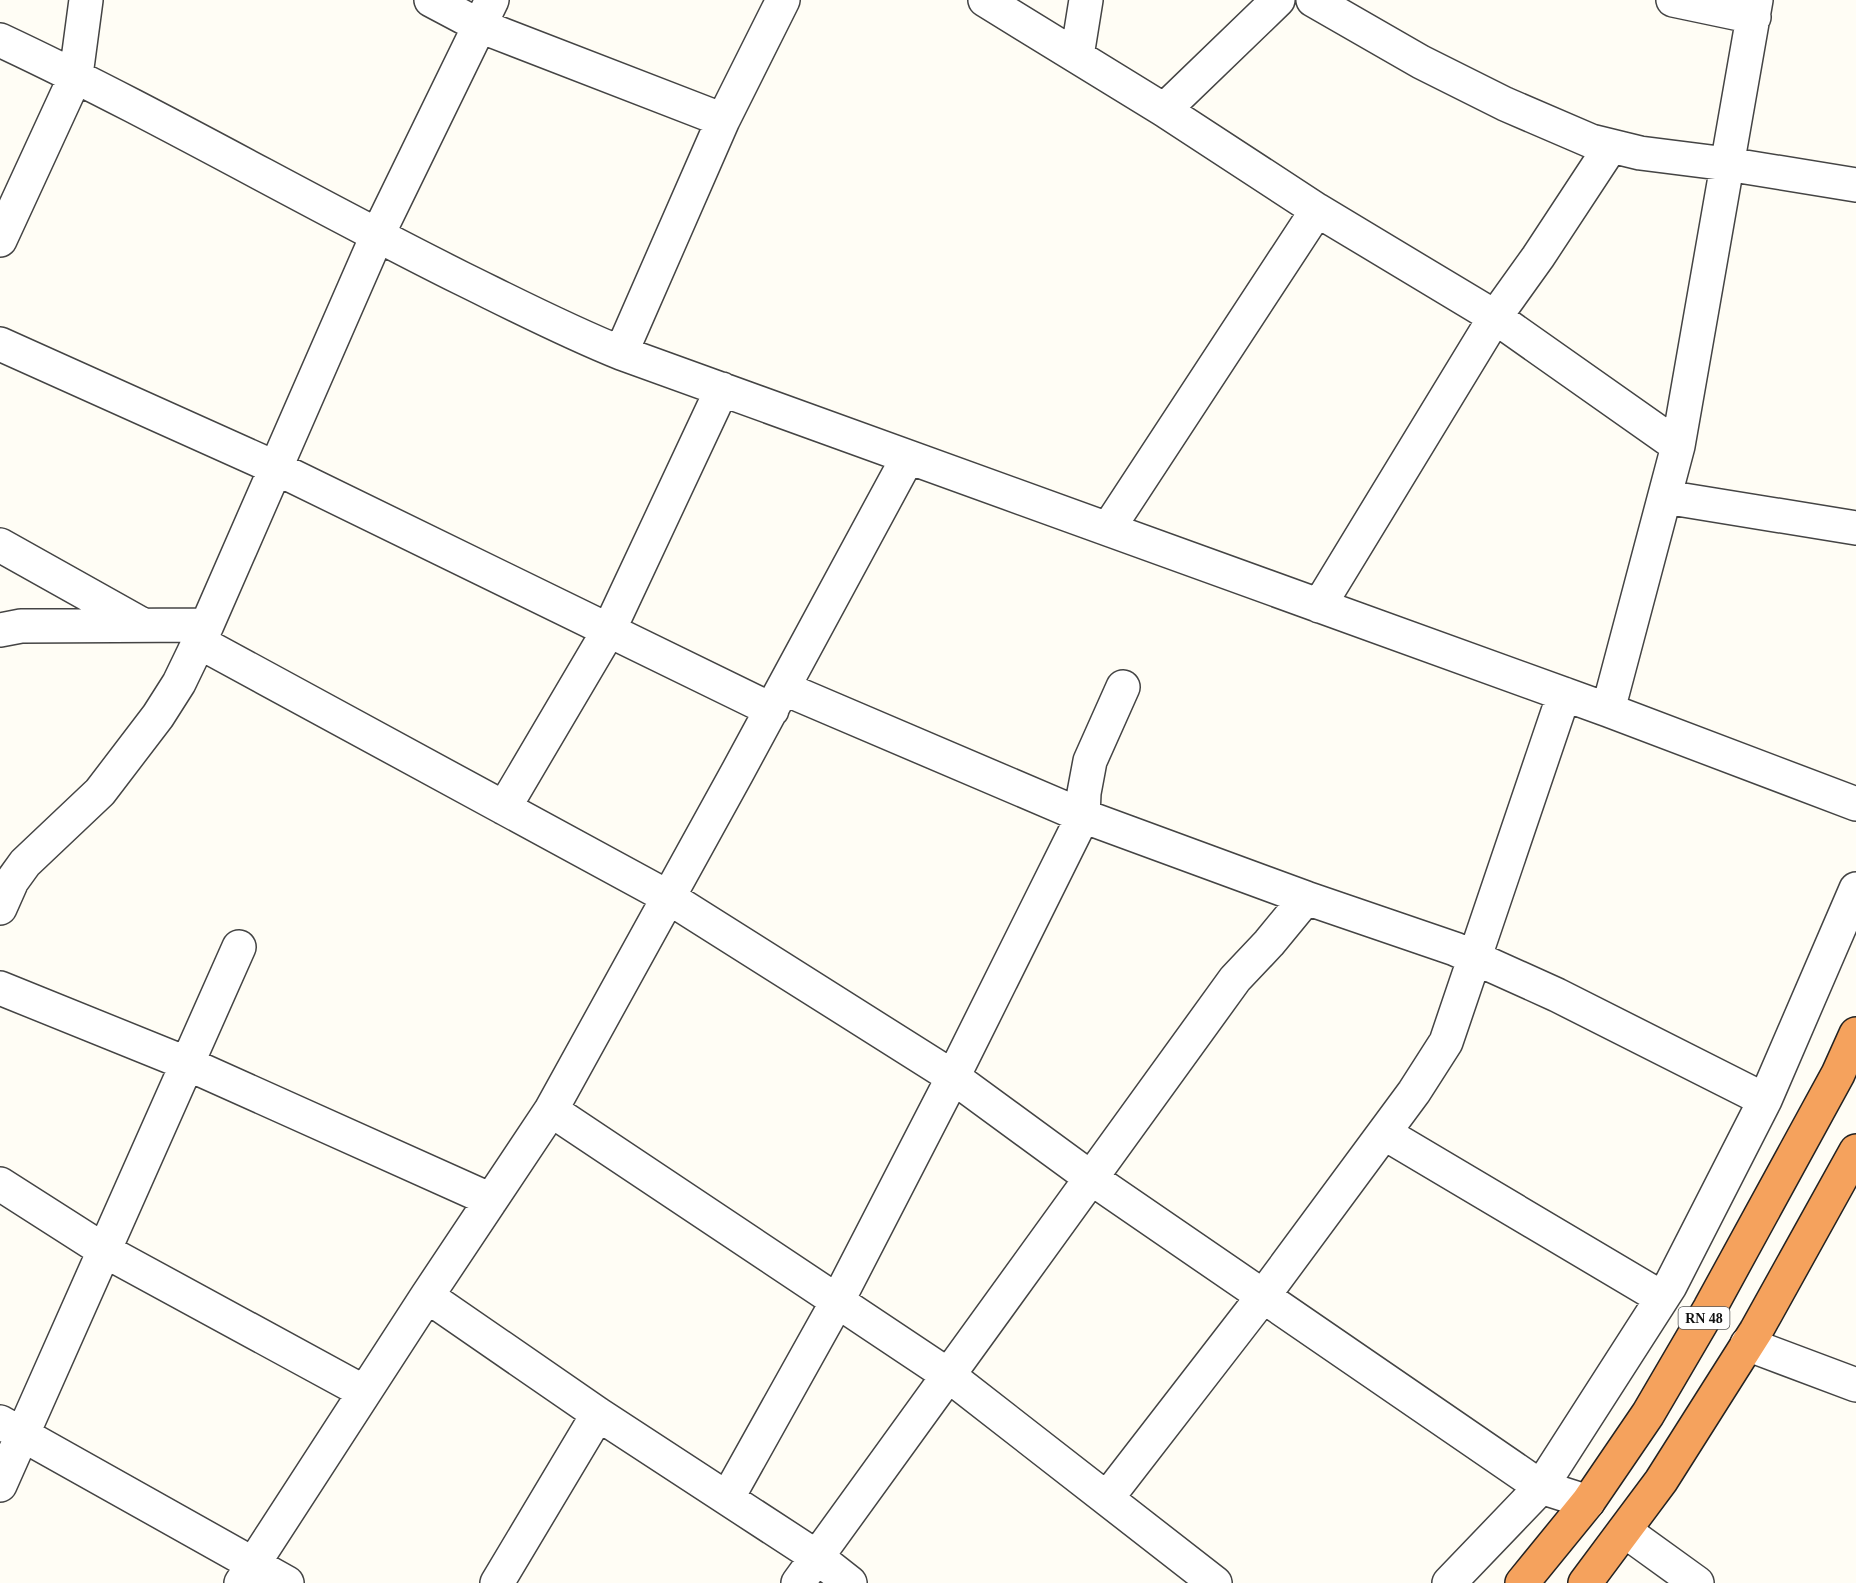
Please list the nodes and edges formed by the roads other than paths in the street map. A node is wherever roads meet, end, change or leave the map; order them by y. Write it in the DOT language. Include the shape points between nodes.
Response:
graph roads {
  1 [pos="87,0"];
  2 [pos="431,0"];
  3 [pos="783,0"];
  4 [pos="985,0"];
  5 [pos="1086,0"];
  6 [pos="1278,0"];
  7 [pos="1313,0"];
  8 [pos="1673,0"];
  9 [pos="1755,8"];
  10 [pos="486,13"];
  11 [pos="0,40"];
  12 [pos="1077,56"];
  13 [pos="75,75"];
  14 [pos="1164,110"];
  15 [pos="723,120"];
  16 [pos="1611,146"];
  17 [pos="1727,164"];
  18 [pos="1856,185"];
  19 [pos="1317,210"];
  20 [pos="377,236"];
  21 [pos="0,240"];
  22 [pos="1495,317"];
  23 [pos="0,344"];
  24 [pos="621,353"];
  25 [pos="722,389"];
  26 [pos="1678,446"];
  27 [pos="908,457"];
  28 [pos="276,468"];
  29 [pos="1665,497"];
  30 [pos="1856,528"];
  31 [pos="1108,529"];
  32 [pos="0,545"];
  33 [pos="1319,606"];
  34 [pos="142,625"];
  35 [pos="0,630"];
  36 [pos="609,630"];
  37 [pos="203,634"];
  38 [pos="1123,687"];
  39 [pos="1564,694"];
  40 [pos="777,699"];
  41 [pos="1608,710"];
  42 [pos="1856,804"];
  43 [pos="504,808"];
  44 [pos="1083,816"];
  45 [pos="1856,889"];
  46 [pos="668,897"];
  47 [pos="1306,898"];
  48 [pos="0,908"];
  49 [pos="239,947"];
  50 [pos="1474,957"];
  51 [pos="0,988"];
  52 [pos="1856,1034"];
  53 [pos="188,1064"];
  54 [pos="953,1077"];
  55 [pos="1765,1100"];
  56 [pos="550,1110"];
  57 [pos="1384,1133"];
  58 [pos="1856,1151"];
  59 [pos="1091,1178"];
  60 [pos="0,1184"];
  61 [pos="491,1200"];
  62 [pos="105,1251"];
  63 [pos="1264,1295"];
  64 [pos="427,1296"];
  65 [pos="1662,1298"];
  66 [pos="838,1300"];
  67 [pos="1747,1344"];
  68 [pos="948,1375"];
  69 [pos="1856,1385"];
  70 [pos="364,1392"];
  71 [pos="598,1414"];
  72 [pos="11,1429"];
  73 [pos="0,1485"];
  74 [pos="1541,1487"];
  75 [pos="728,1497"];
  76 [pos="1107,1498"];
  77 [pos="1588,1502"];
  78 [pos="1625,1531"];
  79 [pos="817,1557"];
  80 [pos="247,1573"];
  81 [pos="287,1583"];
  82 [pos="497,1583"];
  83 [pos="798,1583"];
  84 [pos="850,1583"];
  85 [pos="1215,1583"];
  86 [pos="1449,1583"];
  87 [pos="1522,1583"];
  88 [pos="1585,1583"];
  89 [pos="1697,1583"];
  1 -- 13 [label="street"];
  2 -- 10 [label="street"];
  3 -- 15 [label="street"];
  4 -- 12 [label="street"];
  5 -- 12 [label="street"];
  6 -- 14 [label="street"];
  7 -- 16 [label="street" via="1421,62 1505,104"];
  8 -- 9 [label="street"];
  9 -- 17 [label="street"];
  10 -- 15 [label="street"];
  10 -- 20 [label="street"];
  11 -- 13 [label="street"];
  12 -- 14 [label="street"];
  13 -- 20 [label="street"];
  13 -- 21 [label="street"];
  14 -- 19 [label="street"];
  15 -- 24 [label="street"];
  16 -- 17 [label="street"];
  16 -- 22 [label="street"];
  17 -- 18 [label="street"];
  17 -- 26 [label="street"];
  19 -- 22 [label="street"];
  19 -- 31 [label="street"];
  20 -- 24 [label="street" via="576,335"];
  20 -- 28 [label="street"];
  22 -- 26 [label="street"];
  22 -- 33 [label="street"];
  23 -- 28 [label="street"];
  24 -- 25 [label="street"];
  25 -- 27 [label="street"];
  25 -- 36 [label="street"];
  26 -- 29 [label="street"];
  27 -- 31 [label="street"];
  27 -- 40 [label="street"];
  28 -- 36 [label="street"];
  28 -- 37 [label="street"];
  29 -- 30 [label="street"];
  29 -- 41 [label="street"];
  31 -- 33 [label="street"];
  32 -- 34 [label="street"];
  33 -- 39 [label="street"];
  34 -- 35 [label="street" via="21,626"];
  34 -- 37 [label="street"];
  36 -- 40 [label="street"];
  36 -- 43 [label="street"];
  37 -- 43 [label="street"];
  37 -- 48 [label="street" via="174,692 126,760 100,792 25,863"];
  38 -- 44 [label="street" via="1090,761"];
  39 -- 41 [label="street"];
  39 -- 50 [label="street"];
  40 -- 44 [label="street"];
  40 -- 46 [label="street"];
  41 -- 42 [label="street"];
  43 -- 46 [label="street"];
  44 -- 47 [label="street"];
  44 -- 54 [label="street"];
  45 -- 55 [label="street"];
  46 -- 54 [label="street"];
  46 -- 56 [label="street"];
  47 -- 50 [label="street"];
  47 -- 59 [label="street" via="1235,979"];
  49 -- 53 [label="street"];
  50 -- 55 [label="street"];
  50 -- 57 [label="street" via="1446,1042"];
  51 -- 53 [label="street"];
  52 -- 77 [label="highway, RN 48" via="1710,1308 1648,1414"];
  53 -- 61 [label="street"];
  53 -- 62 [label="street"];
  54 -- 59 [label="street"];
  54 -- 66 [label="street"];
  55 -- 65 [label="street"];
  56 -- 61 [label="street"];
  56 -- 66 [label="street"];
  57 -- 63 [label="street"];
  57 -- 65 [label="street"];
  58 -- 67 [label="highway"];
  59 -- 63 [label="street"];
  59 -- 68 [label="street"];
  60 -- 62 [label="street"];
  61 -- 64 [label="street"];
  62 -- 70 [label="street"];
  62 -- 72 [label="street"];
  63 -- 74 [label="street"];
  63 -- 76 [label="street"];
  64 -- 70 [label="street"];
  64 -- 71 [label="street"];
  65 -- 74 [label="street"];
  66 -- 68 [label="street"];
  66 -- 75 [label="street"];
  67 -- 69 [label="street"];
  67 -- 78 [label="highway"];
  68 -- 76 [label="street"];
  68 -- 79 [label="street"];
  70 -- 80 [label="street"];
  71 -- 75 [label="street"];
  71 -- 82 [label="street"];
  72 -- 73 [label="street"];
  72 -- 80 [label="street"];
  74 -- 77 [label="street"];
  74 -- 86 [label="street"];
  75 -- 79 [label="street"];
  76 -- 85 [label="street"];
  77 -- 87 [label="highway, RN 48"];
  78 -- 88 [label="highway"];
  78 -- 89 [label="street"];
  79 -- 83 [label="street"];
  79 -- 84 [label="street"];
  80 -- 81 [label="street"];
}
